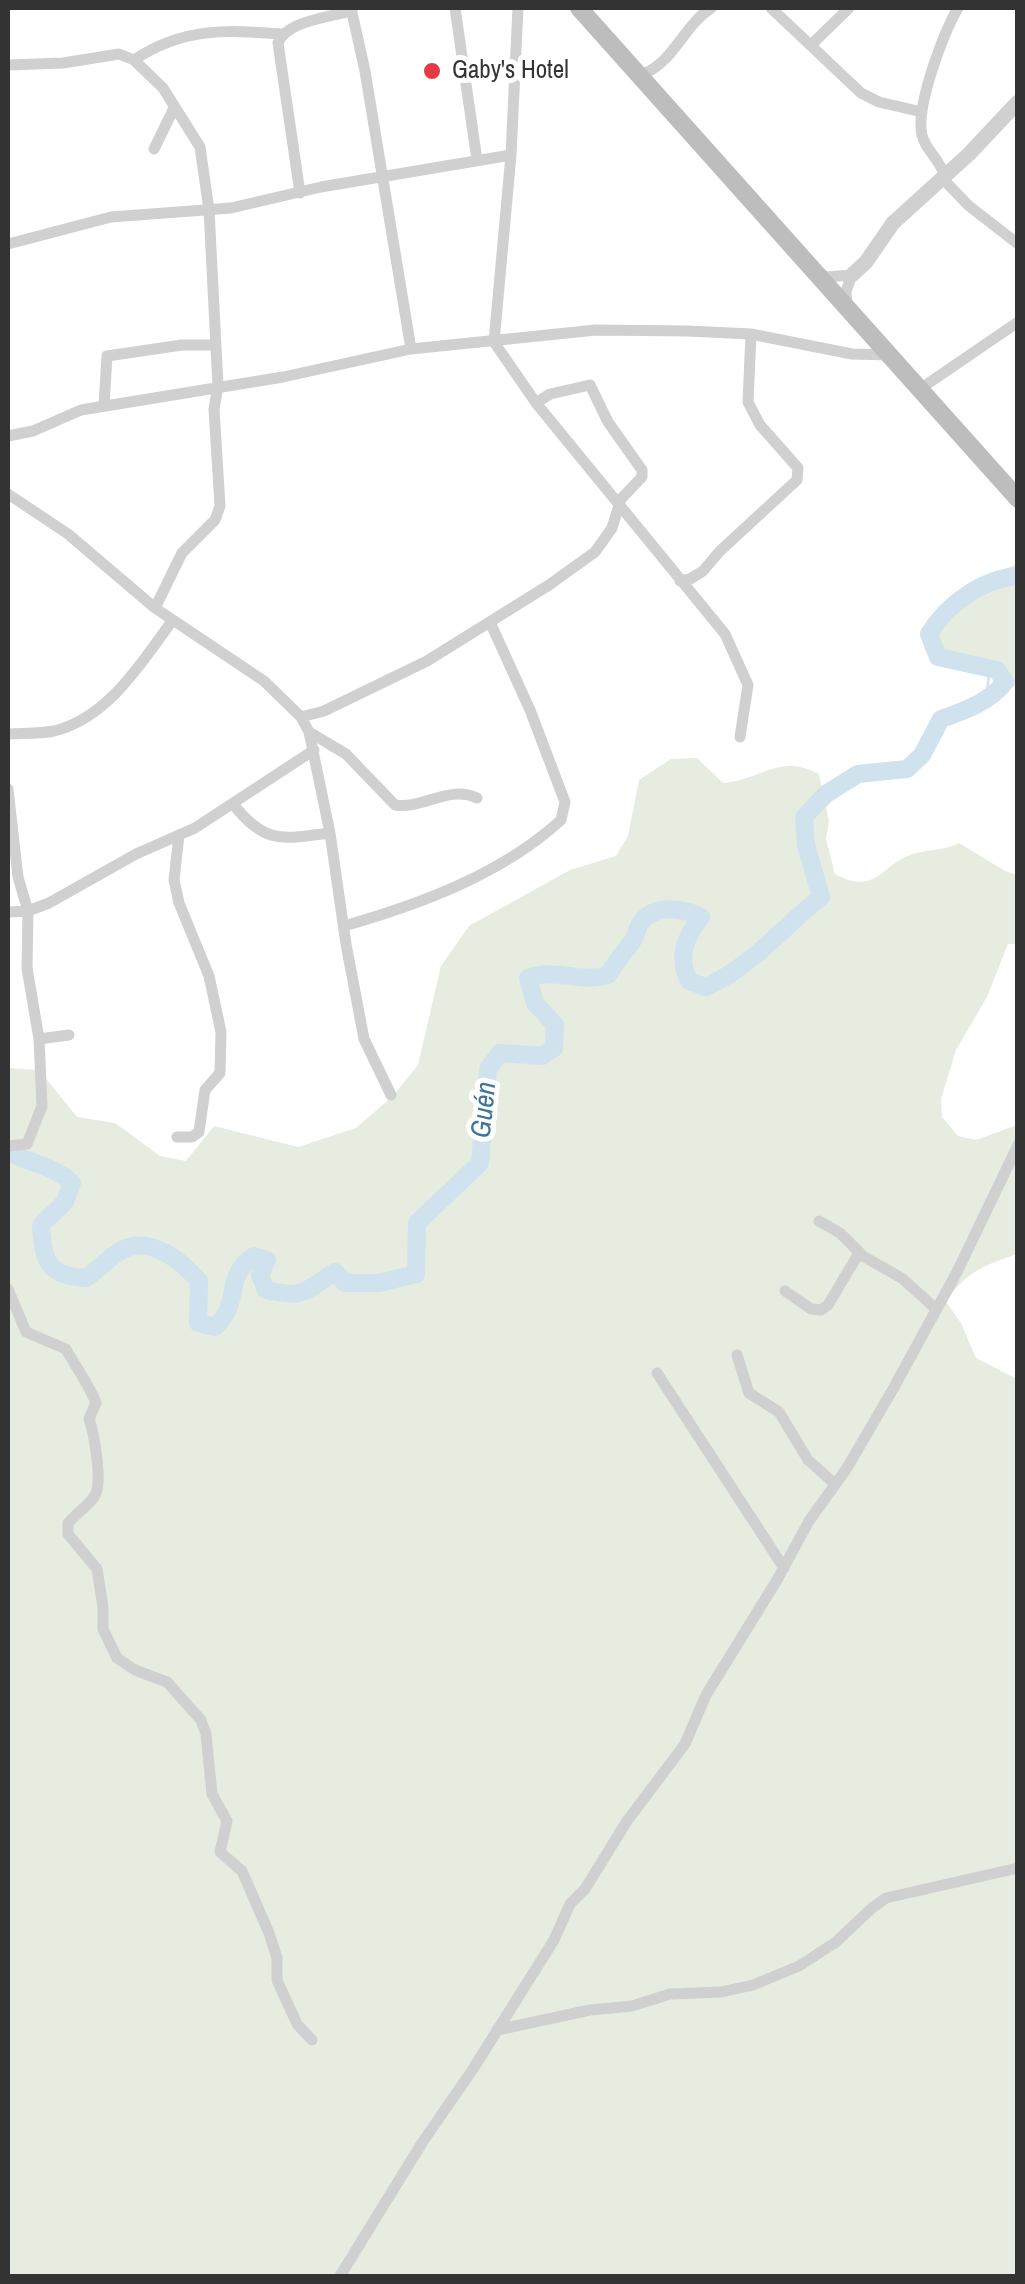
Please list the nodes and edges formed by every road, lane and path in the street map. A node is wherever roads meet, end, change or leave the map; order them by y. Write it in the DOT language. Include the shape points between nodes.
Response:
graph roads {
  1 [pos="351,8"];
  2 [pos="455,8"];
  3 [pos="518,8"];
  4 [pos="579,8"];
  5 [pos="711,8"];
  6 [pos="772,8"];
  7 [pos="849,8"];
  8 [pos="958,8"];
  9 [pos="282,34"];
  10 [pos="811,45"];
  11 [pos="134,60"];
  12 [pos="8,64"];
  13 [pos="641,75"];
  14 [pos="1018,102"];
  15 [pos="174,108"];
  16 [pos="922,112"];
  17 [pos="154,149"];
  18 [pos="511,155"];
  19 [pos="477,160"];
  20 [pos="943,176"];
  21 [pos="381,177"];
  22 [pos="300,193"];
  23 [pos="209,210"];
  24 [pos="8,244"];
  25 [pos="1018,244"];
  26 [pos="817,272"];
  27 [pos="852,275"];
  28 [pos="847,306"];
  29 [pos="1018,322"];
  30 [pos="751,334"];
  31 [pos="494,342"];
  32 [pos="213,345"];
  33 [pos="411,349"];
  34 [pos="889,355"];
  35 [pos="218,386"];
  36 [pos="920,389"];
  37 [pos="536,403"];
  38 [pos="104,406"];
  39 [pos="8,436"];
  40 [pos="8,494"];
  41 [pos="1018,500"];
  42 [pos="620,506"];
  43 [pos="680,581"];
  44 [pos="155,608"];
  45 [pos="172,621"];
  46 [pos="490,622"];
  47 [pos="301,717"];
  48 [pos="309,732"];
  49 [pos="8,734"];
  50 [pos="740,736"];
  51 [pos="314,750"];
  52 [pos="8,789"];
  53 [pos="478,798"];
  54 [pos="233,804"];
  55 [pos="330,832"];
  56 [pos="179,835"];
  57 [pos="28,910"];
  58 [pos="8,912"];
  59 [pos="344,926"];
  60 [pos="70,1036"];
  61 [pos="39,1039"];
  62 [pos="391,1095"];
  63 [pos="177,1137"];
  64 [pos="1018,1145"];
  65 [pos="8,1146"];
  66 [pos="819,1221"];
  67 [pos="859,1253"];
  68 [pos="8,1289"];
  69 [pos="786,1291"];
  70 [pos="936,1309"];
  71 [pos="737,1355"];
  72 [pos="657,1373"];
  73 [pos="836,1484"];
  74 [pos="784,1568"];
  75 [pos="1018,1868"];
  76 [pos="497,2030"];
  77 [pos="312,2040"];
  78 [pos="340,2276"];
  1 -- 9 [label="street"];
  1 -- 21 [label="street"];
  2 -- 19 [label="street"];
  3 -- 18 [label="street"];
  4 -- 13 [label="main road"];
  5 -- 13 [label="street" via="668,58"];
  6 -- 10 [label="street"];
  7 -- 10 [label="street"];
  8 -- 16 [label="street"];
  9 -- 11 [label="street" via="192,33"];
  9 -- 22 [label="street" via="278,55"];
  10 -- 16 [label="street" via="868,98"];
  11 -- 12 [label="street" via="110,55"];
  11 -- 15 [label="street"];
  13 -- 26 [label="main road"];
  14 -- 20 [label="street"];
  15 -- 17 [label="street"];
  15 -- 23 [label="street" via="200,147"];
  16 -- 20 [label="street" via="922,134"];
  18 -- 19 [label="street"];
  18 -- 31 [label="street"];
  19 -- 21 [label="street"];
  20 -- 25 [label="street"];
  20 -- 27 [label="street" via="893,223"];
  21 -- 22 [label="street"];
  21 -- 33 [label="street"];
  22 -- 23 [label="street"];
  23 -- 24 [label="street" via="111,217"];
  23 -- 32 [label="street"];
  26 -- 27 [label="street"];
  26 -- 28 [label="main road"];
  27 -- 28 [label="street"];
  28 -- 34 [label="main road"];
  29 -- 36 [label="street"];
  30 -- 31 [label="street" via="596,330"];
  30 -- 34 [label="street"];
  30 -- 43 [label="street" via="748,402 798,468 798,480 703,571"];
  31 -- 33 [label="street"];
  31 -- 37 [label="street"];
  32 -- 35 [label="street"];
  32 -- 38 [label="street" via="107,356"];
  33 -- 35 [label="street"];
  34 -- 36 [label="main road"];
  35 -- 38 [label="street"];
  35 -- 44 [label="street" via="218,514 182,553"];
  36 -- 41 [label="main road"];
  37 -- 42 [label="street"];
  37 -- 42 [label="street" via="590,386 643,473"];
  38 -- 39 [label="street"];
  40 -- 44 [label="street" via="68,534"];
  42 -- 43 [label="street"];
  42 -- 46 [label="street" via="594,552"];
  43 -- 50 [label="street" via="725,634 748,684"];
  44 -- 45 [label="street"];
  45 -- 47 [label="street" via="264,681"];
  45 -- 49 [label="street" via="100,706 55,731"];
  46 -- 47 [label="street" via="428,661"];
  46 -- 59 [label="street" via="565,802 562,820 513,858"];
  47 -- 48 [label="street"];
  48 -- 51 [label="street"];
  48 -- 53 [label="street" via="346,754 395,805 454,794"];
  51 -- 54 [label="street"];
  51 -- 55 [label="street"];
  52 -- 57 [label="street"];
  54 -- 55 [label="street" via="265,835"];
  54 -- 56 [label="street"];
  55 -- 59 [label="street"];
  56 -- 57 [label="street"];
  56 -- 63 [label="street" via="174,880 208,976 221,1058 220,1073 205,1090 198,1132"];
  57 -- 58 [label="street"];
  57 -- 61 [label="street" via="27,968"];
  59 -- 62 [label="street" via="364,1039"];
  60 -- 61 [label="street"];
  61 -- 65 [label="street" via="42,1106 27,1144"];
  64 -- 70 [label="street"];
  66 -- 67 [label="street"];
  67 -- 69 [label="street" via="821,1310"];
  67 -- 70 [label="street"];
  68 -- 77 [label="street" via="26,1332 62,1346 96,1403 89,1419 98,1483 95,1496 68,1523 68,1534 97,1569 103,1630 116,1658 167,1682 201,1720 212,1794 227,1821 220,1852 242,1870 269,1932 277,1980"];
  70 -- 73 [label="street"];
  71 -- 73 [label="street" via="749,1393 779,1412 808,1460"];
  72 -- 74 [label="street"];
  73 -- 74 [label="street"];
  74 -- 76 [label="street" via="706,1695 685,1744 570,1904"];
  75 -- 76 [label="street" via="886,1898 836,1942 754,1986 670,1994"];
  76 -- 78 [label="street"];
}
